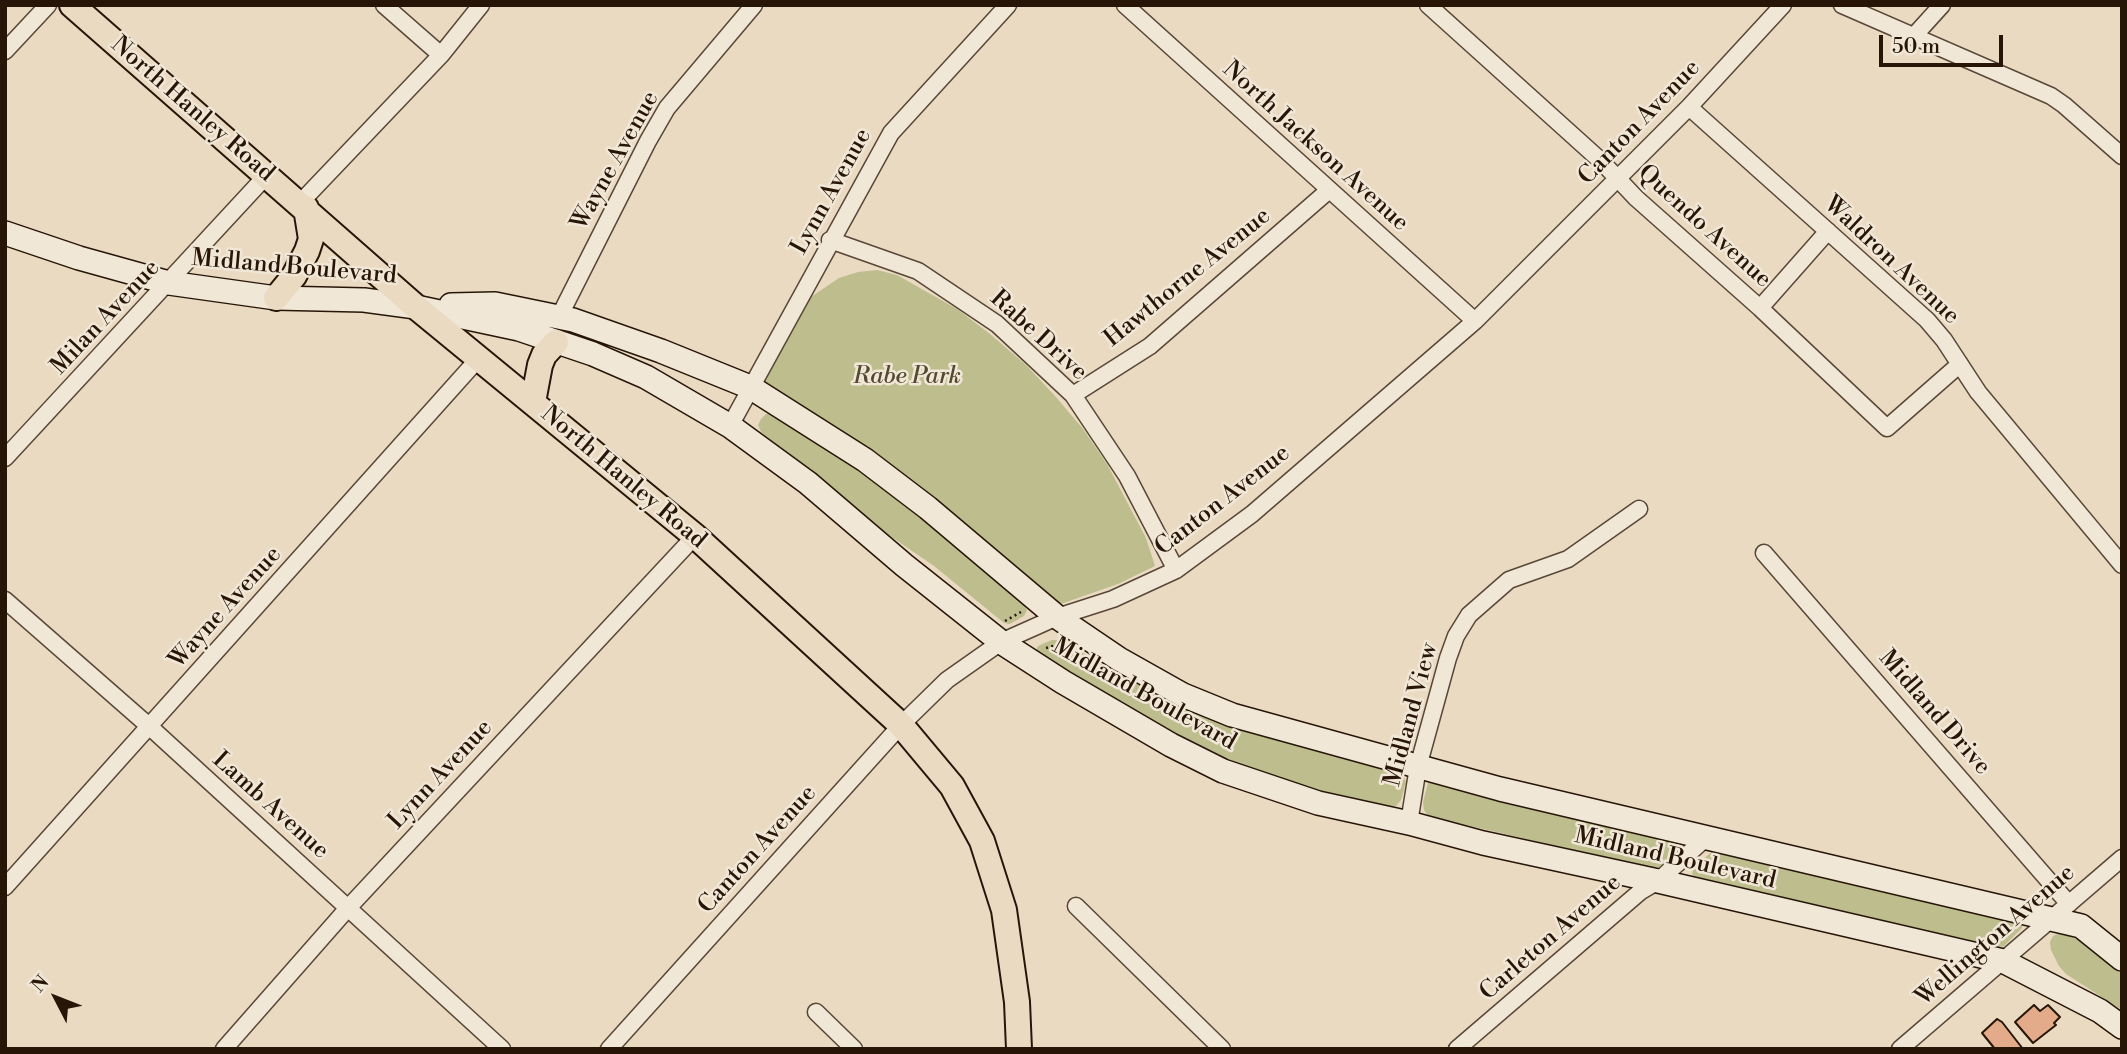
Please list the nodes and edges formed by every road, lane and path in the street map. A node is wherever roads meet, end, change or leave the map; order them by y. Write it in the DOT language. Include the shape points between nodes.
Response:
graph roads {
  1 [pos="48,5"];
  2 [pos="72,5"];
  3 [pos="384,5"];
  4 [pos="481,5"];
  5 [pos="754,5"];
  6 [pos="1008,5"];
  7 [pos="1125,5"];
  8 [pos="1427,5"];
  9 [pos="1783,5"];
  10 [pos="1842,5"];
  11 [pos="1942,5"];
  12 [pos="1913,37"];
  13 [pos="5,51"];
  14 [pos="441,55"];
  15 [pos="1689,107"];
  16 [pos="2119,146"];
  17 [pos="267,176"];
  18 [pos="1617,178"];
  19 [pos="1328,191"];
  20 [pos="303,206"];
  21 [pos="1828,231"];
  22 [pos="5,233"];
  23 [pos="830,240"];
  24 [pos="316,258"];
  25 [pos="341,277"];
  26 [pos="169,283"];
  27 [pos="276,298"];
  28 [pos="416,307"];
  29 [pos="1760,308"];
  30 [pos="1475,321"];
  31 [pos="557,330"];
  32 [pos="479,358"];
  33 [pos="1960,365"];
  34 [pos="750,387"];
  35 [pos="1073,395"];
  36 [pos="533,402"];
  37 [pos="730,425"];
  38 [pos="5,458"];
  39 [pos="1639,509"];
  40 [pos="695,536"];
  41 [pos="1764,553"];
  42 [pos="2122,565"];
  43 [pos="1176,570"];
  44 [pos="5,600"];
  45 [pos="1024,610"];
  46 [pos="1057,617"];
  47 [pos="1002,632"];
  48 [pos="1062,643"];
  49 [pos="1036,651"];
  50 [pos="901,725"];
  51 [pos="150,727"];
  52 [pos="1418,767"];
  53 [pos="1409,823"];
  54 [pos="1707,836"];
  55 [pos="2122,858"];
  56 [pos="1658,881"];
  57 [pos="5,887"];
  58 [pos="1076,906"];
  59 [pos="348,908"];
  60 [pos="2060,911"];
  61 [pos="2122,958"];
  62 [pos="2003,961"];
  63 [pos="816,1012"];
  64 [pos="2122,1027"];
  65 [pos="1217,1047"];
  66 [pos="224,1049"];
  67 [pos="502,1049"];
  68 [pos="610,1049"];
  69 [pos="854,1049"];
  70 [pos="1019,1049"];
  71 [pos="1457,1049"];
  72 [pos="1900,1049"];
  1 -- 13 [label="street"];
  2 -- 17 [label="main road, North Hanley Road"];
  3 -- 14 [label="street"];
  4 -- 14 [label="street"];
  5 -- 31 [label="street, Wayne Avenue" via="667,108"];
  6 -- 23 [label="street, Lynn Avenue" via="891,133"];
  7 -- 19 [label="street, North Jackson Avenue"];
  8 -- 18 [label="street, Quendo Avenue"];
  9 -- 15 [label="street, Canton Avenue"];
  10 -- 12 [label="street"];
  11 -- 12 [label="street"];
  12 -- 16 [label="street" via="2051,96"];
  14 -- 20 [label="street"];
  15 -- 18 [label="street, Canton Avenue"];
  15 -- 21 [label="street, Waldron Avenue"];
  17 -- 20 [label="main road, North Hanley Road"];
  17 -- 26 [label="street, Milan Avenue"];
  18 -- 29 [label="street, Quendo Avenue"];
  18 -- 30 [label="street, Canton Avenue"];
  19 -- 30 [label="street, North Jackson Avenue"];
  19 -- 35 [label="street, Hawthorne Avenue" via="1150,345"];
  20 -- 27 [label="main road" via="311,239 295,276"];
  20 -- 28 [label="main road, North Hanley Road"];
  21 -- 29 [label="street"];
  21 -- 33 [label="street, Waldron Avenue" via="1927,320"];
  22 -- 26 [label="main road, Midland Boulevard"];
  23 -- 34 [label="street, Lynn Avenue"];
  23 -- 35 [label="street, Rabe Drive" via="918,271 998,324"];
  24 -- 25 [label="path"];
  26 -- 27 [label="main road, Midland Boulevard"];
  26 -- 38 [label="street, Milan Avenue"];
  27 -- 28 [label="main road, Midland Boulevard" via="364,299"];
  28 -- 31 [label="main road, Midland Boulevard" via="520,330"];
  28 -- 32 [label="main road, North Hanley Road"];
  29 -- 33 [label="street, Quendo Avenue" via="1887,428"];
  30 -- 43 [label="street, Canton Avenue" via="1252,514"];
  31 -- 34 [label="main road, Midland Boulevard" via="573,320"];
  31 -- 36 [label="main road" via="540,365"];
  31 -- 37 [label="main road, Midland Boulevard" via="593,354 646,377"];
  32 -- 36 [label="main road, North Hanley Road"];
  32 -- 51 [label="street, Wayne Avenue"];
  33 -- 42 [label="street, Waldron Avenue"];
  34 -- 37 [label="street, Lynn Avenue"];
  34 -- 46 [label="main road, Midland Boulevard" via="865,460"];
  35 -- 43 [label="street, Rabe Drive" via="1127,477"];
  36 -- 40 [label="main road, North Hanley Road"];
  37 -- 47 [label="main road, Midland Boulevard" via="808,483 904,565"];
  39 -- 52 [label="street, Midland View" via="1568,559 1509,580 1469,615 1448,658"];
  40 -- 50 [label="main road, North Hanley Road"];
  40 -- 59 [label="street, Lynn Avenue"];
  41 -- 60 [label="street, Midland Drive"];
  43 -- 46 [label="street, Canton Avenue" via="1114,599"];
  44 -- 51 [label="street, Lamb Avenue"];
  45 -- 47 [label="path"];
  46 -- 47 [label="street, Canton Avenue"];
  46 -- 52 [label="main road, Midland Boulevard" via="1119,659 1195,701"];
  47 -- 50 [label="street, Canton Avenue"];
  47 -- 53 [label="main road, Midland Boulevard" via="1063,682 1223,771 1318,803"];
  48 -- 49 [label="path"];
  50 -- 68 [label="street, Canton Avenue"];
  50 -- 70 [label="main road, North Hanley Road" via="952,786 982,841 1004,910"];
  51 -- 57 [label="street, Wayne Avenue"];
  51 -- 59 [label="street, Lamb Avenue"];
  52 -- 53 [label="street, Midland View"];
  52 -- 54 [label="main road, Midland Boulevard"];
  53 -- 56 [label="main road, Midland Boulevard"];
  54 -- 56 [label="street, Carleton Avenue"];
  54 -- 60 [label="main road, Midland Boulevard"];
  55 -- 60 [label="street, Wellington Avenue"];
  56 -- 62 [label="main road, Midland Boulevard"];
  56 -- 71 [label="street, Carleton Avenue"];
  58 -- 65 [label="street"];
  59 -- 66 [label="street, Lynn Avenue"];
  59 -- 67 [label="street, Lamb Avenue"];
  60 -- 61 [label="main road, Midland Boulevard"];
  60 -- 62 [label="street, Wellington Avenue"];
  62 -- 64 [label="main road, Midland Boulevard"];
  62 -- 72 [label="street, Wellington Avenue"];
  63 -- 69 [label="street"];
}
